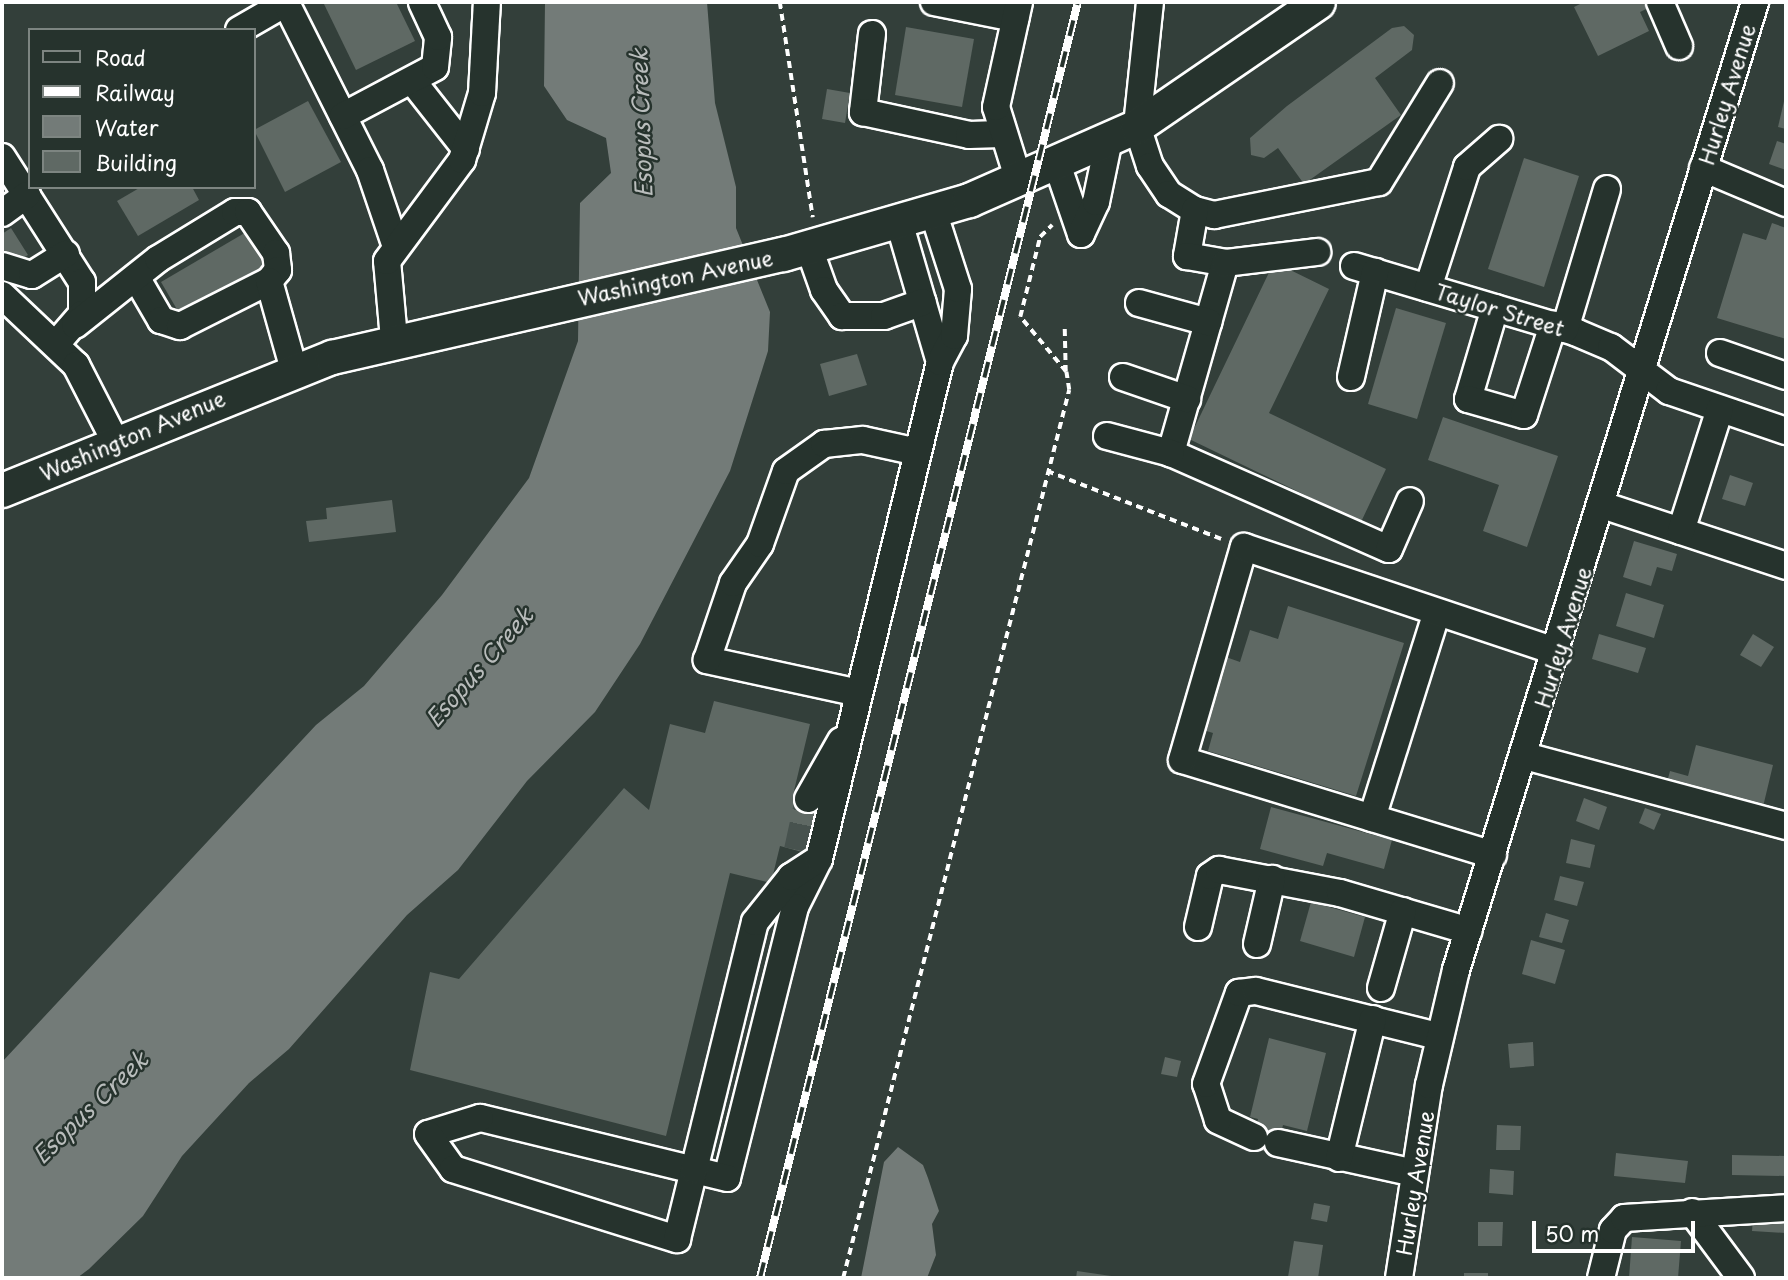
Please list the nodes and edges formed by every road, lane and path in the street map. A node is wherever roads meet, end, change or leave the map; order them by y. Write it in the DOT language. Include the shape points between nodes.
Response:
graph roads {
  1 [pos="422,2"];
  2 [pos="487,2"];
  3 [pos="780,2"];
  4 [pos="934,2"];
  5 [pos="1150,2"];
  6 [pos="1318,2"];
  7 [pos="1660,2"];
  8 [pos="1755,2"];
  9 [pos="1017,10"];
  10 [pos="242,28"];
  11 [pos="872,34"];
  12 [pos="1679,46"];
  13 [pos="414,83"];
  14 [pos="1440,83"];
  15 [pos="343,116"];
  16 [pos="1123,133"];
  17 [pos="1001,134"];
  18 [pos="1499,139"];
  19 [pos="466,149"];
  20 [pos="2,157"];
  21 [pos="1057,164"];
  22 [pos="1703,168"];
  23 [pos="1019,181"];
  24 [pos="1608,189"];
  25 [pos="27,195"];
  26 [pos="1786,203"];
  27 [pos="1195,210"];
  28 [pos="933,211"];
  29 [pos="2,213"];
  30 [pos="899,222"];
  31 [pos="1055,222"];
  32 [pos="395,244"];
  33 [pos="804,247"];
  34 [pos="1317,252"];
  35 [pos="66,254"];
  36 [pos="1225,263"];
  37 [pos="2,266"];
  38 [pos="136,276"];
  39 [pos="269,281"];
  40 [pos="1429,288"];
  41 [pos="2,295"];
  42 [pos="923,302"];
  43 [pos="1139,303"];
  44 [pos="1495,308"];
  45 [pos="1208,322"];
  46 [pos="1559,327"];
  47 [pos="1066,329"];
  48 [pos="66,333"];
  49 [pos="394,339"];
  50 [pos="1720,354"];
  51 [pos="940,362"];
  52 [pos="1639,368"];
  53 [pos="294,370"];
  54 [pos="1066,372"];
  55 [pos="1786,376"];
  56 [pos="1123,377"];
  57 [pos="1351,377"];
  58 [pos="1187,399"];
  59 [pos="1720,409"];
  60 [pos="1786,431"];
  61 [pos="1107,436"];
  62 [pos="115,441"];
  63 [pos="918,452"];
  64 [pos="1171,453"];
  65 [pos="1047,471"];
  66 [pos="2,490"];
  67 [pos="1410,501"];
  68 [pos="1602,505"];
  69 [pos="1681,531"];
  70 [pos="1244,547"];
  71 [pos="1785,559"];
  72 [pos="1436,615"];
  73 [pos="1558,652"];
  74 [pos="859,694"];
  75 [pos="852,725"];
  76 [pos="1525,756"];
  77 [pos="808,799"];
  78 [pos="1372,818"];
  79 [pos="1786,826"];
  80 [pos="808,855"];
  81 [pos="1493,855"];
  82 [pos="1272,879"];
  83 [pos="1403,911"];
  84 [pos="1198,927"];
  85 [pos="1469,931"];
  86 [pos="1257,944"];
  87 [pos="1381,988"];
  88 [pos="1373,1019"];
  89 [pos="1438,1036"];
  90 [pos="1339,1157"];
  91 [pos="694,1170"];
  92 [pos="1415,1173"];
  93 [pos="1786,1208"];
  94 [pos="1692,1212"];
  95 [pos="844,1278"];
  96 [pos="1399,1278"];
  97 [pos="1601,1278"];
  98 [pos="1741,1278"];
  1 -- 13 [label="street" via="440,53 435,67"];
  2 -- 19 [label="street" via="482,93"];
  3 -- 33 [label="path" via="805,186"];
  4 -- 9 [label="street"];
  5 -- 16 [label="street"];
  6 -- 16 [label="main road, Washington Avenue"];
  7 -- 12 [label="street"];
  8 -- 22 [label="street, Hurley Avenue"];
  9 -- 17 [label="street" via="997,88"];
  10 -- 15 [label="street" via="286,3"];
  11 -- 17 [label="street" via="863,112 969,135"];
  13 -- 15 [label="street"];
  13 -- 19 [label="street"];
  14 -- 27 [label="street" via="1379,182 1214,215"];
  15 -- 32 [label="street" via="370,170"];
  16 -- 21 [label="main road, Washington Avenue"];
  16 -- 21 [label="street" via="1081,234"];
  16 -- 27 [label="street" via="1169,194"];
  17 -- 23 [label="street"];
  18 -- 40 [label="street" via="1467,167"];
  19 -- 32 [label="street" via="446,185"];
  20 -- 25 [label="street"];
  21 -- 23 [label="main road, Washington Avenue"];
  22 -- 26 [label="street"];
  22 -- 52 [label="street, Hurley Avenue"];
  23 -- 28 [label="main road, Washington Avenue"];
  24 -- 46 [label="street"];
  25 -- 29 [label="street"];
  25 -- 35 [label="street"];
  27 -- 36 [label="street" via="1187,256"];
  28 -- 30 [label="main road, Washington Avenue"];
  28 -- 51 [label="street" via="958,289 954,337"];
  30 -- 33 [label="main road, Washington Avenue"];
  30 -- 42 [label="street"];
  31 -- 54 [label="path" via="1040,237 1020,317"];
  32 -- 49 [label="street" via="385,281"];
  33 -- 42 [label="street" via="842,316 884,316"];
  33 -- 49 [label="main road, Washington Avenue"];
  34 -- 36 [label="street"];
  35 -- 37 [label="street" via="32,275"];
  35 -- 48 [label="street" via="85,298"];
  36 -- 45 [label="street"];
  38 -- 39 [label="street" via="161,320 180,326"];
  38 -- 39 [label="street" via="235,212 248,212 276,253 278,270"];
  38 -- 48 [label="street"];
  39 -- 53 [label="street"];
  40 -- 44 [label="street, Taylor Street"];
  40 -- 57 [label="street, Taylor Street" via="1365,269"];
  41 -- 48 [label="street"];
  42 -- 51 [label="street"];
  43 -- 45 [label="street"];
  44 -- 46 [label="street, Taylor Street"];
  44 -- 46 [label="street" via="1468,399 1524,415"];
  45 -- 58 [label="street"];
  46 -- 52 [label="street, Taylor Street" via="1611,347"];
  47 -- 54 [label="path"];
  48 -- 62 [label="street"];
  49 -- 53 [label="main road, Washington Avenue"];
  50 -- 55 [label="street"];
  51 -- 63 [label="street"];
  52 -- 59 [label="street, Taylor Street" via="1668,391"];
  52 -- 68 [label="street, Hurley Avenue"];
  53 -- 62 [label="main road, Washington Avenue"];
  54 -- 65 [label="path" via="1069,390"];
  56 -- 58 [label="street"];
  58 -- 64 [label="street"];
  59 -- 60 [label="street, Taylor Street"];
  59 -- 69 [label="street"];
  61 -- 64 [label="street"];
  62 -- 66 [label="main road, Washington Avenue"];
  63 -- 74 [label="street"];
  63 -- 74 [label="street" via="863,440 824,443 786,471 760,544 733,583 707,660"];
  64 -- 67 [label="street" via="1389,549"];
  65 -- 70 [label="path"];
  65 -- 95 [label="path"];
  68 -- 69 [label="street"];
  68 -- 73 [label="street, Hurley Avenue"];
  69 -- 71 [label="street"];
  70 -- 72 [label="street"];
  70 -- 78 [label="street" via="1181,760"];
  72 -- 73 [label="street"];
  72 -- 78 [label="street"];
  73 -- 76 [label="street, Hurley Avenue"];
  74 -- 75 [label="street"];
  75 -- 77 [label="street"];
  75 -- 80 [label="street"];
  76 -- 79 [label="street"];
  76 -- 81 [label="street, Hurley Avenue"];
  78 -- 81 [label="street"];
  80 -- 91 [label="street" via="755,922"];
  80 -- 91 [label="street" via="726,1178"];
  81 -- 85 [label="street, Hurley Avenue"];
  82 -- 83 [label="street"];
  82 -- 84 [label="street" via="1215,871"];
  82 -- 86 [label="street"];
  83 -- 85 [label="street"];
  83 -- 87 [label="street"];
  85 -- 89 [label="street, Hurley Avenue"];
  88 -- 89 [label="street"];
  88 -- 90 [label="street"];
  88 -- 90 [label="street" via="1256,991 1239,993 1206,1084 1218,1120 1266,1140"];
  89 -- 92 [label="street, Hurley Avenue"];
  90 -- 92 [label="street"];
  91 -- 91 [label="street" via="480,1118 428,1134 453,1169 677,1239"];
  92 -- 96 [label="street, Hurley Avenue"];
  93 -- 94 [label="street"];
  94 -- 97 [label="street" via="1624,1217 1613,1230"];
  94 -- 98 [label="street"];
}
